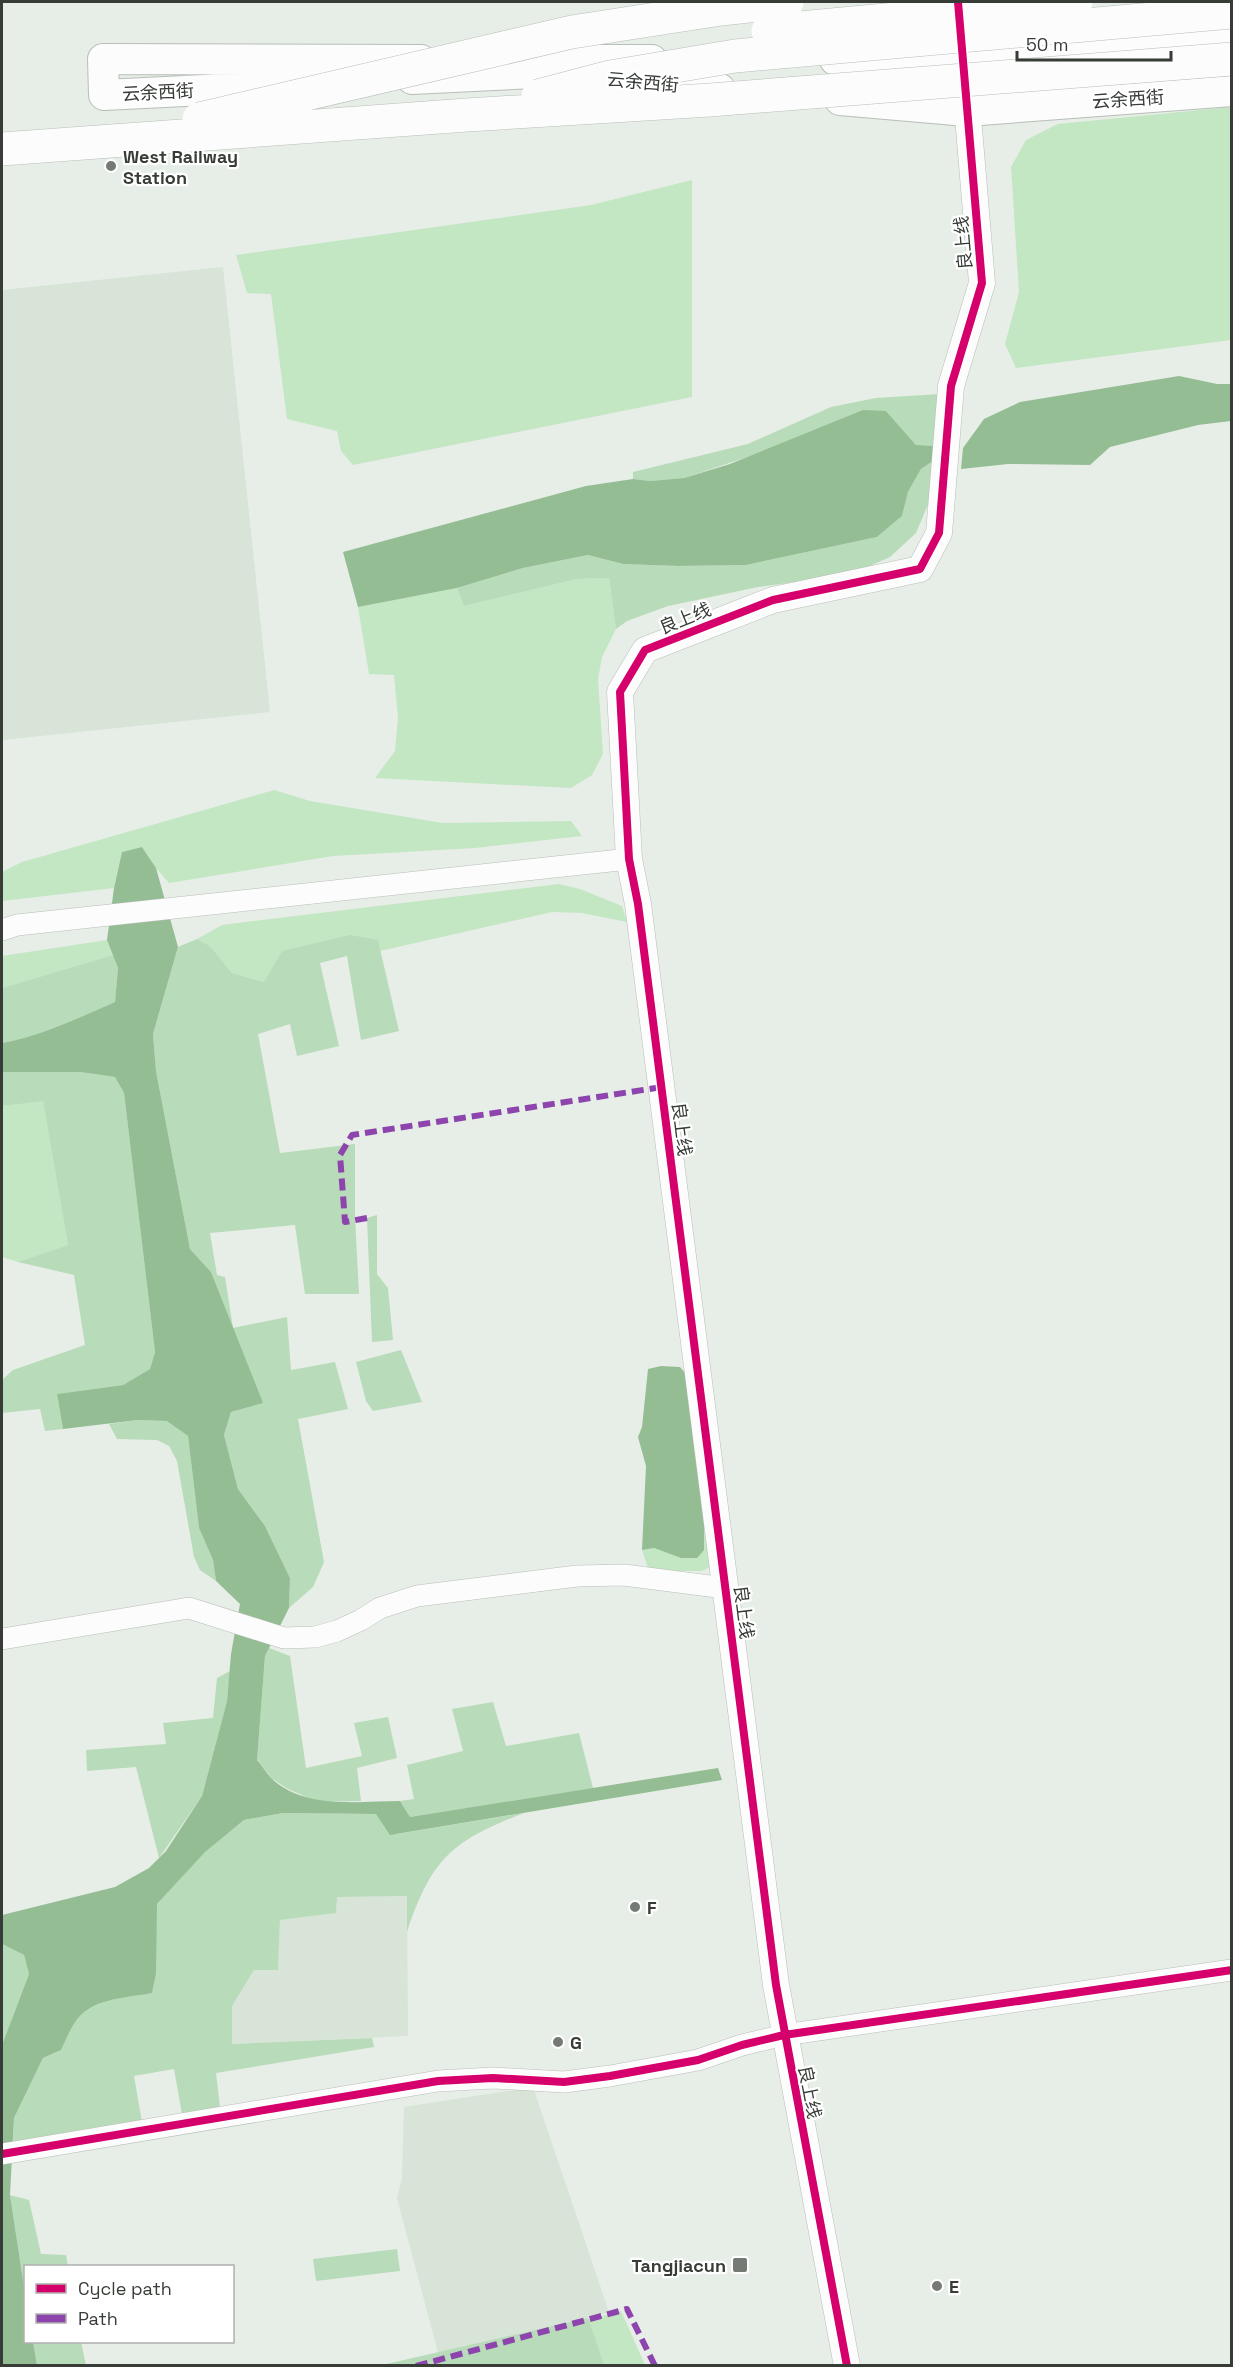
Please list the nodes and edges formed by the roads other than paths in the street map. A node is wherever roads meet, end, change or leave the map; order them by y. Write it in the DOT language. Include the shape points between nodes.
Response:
graph roads {
  1 [pos="787,2"];
  2 [pos="958,2"];
  3 [pos="1077,2"];
  4 [pos="1232,12"];
  5 [pos="1232,36"];
  6 [pos="1232,59"];
  7 [pos="963,60"];
  8 [pos="550,70"];
  9 [pos="1232,91"];
  10 [pos="967,111"];
  11 [pos="467,115"];
  12 [pos="119,139"];
  13 [pos="2,149"];
  14 [pos="629,859"];
  15 [pos="2,930"];
  16 [pos="725,1588"];
  17 [pos="2,1639"];
  18 [pos="1232,1970"];
  19 [pos="784,2035"];
  20 [pos="8,2153"];
  21 [pos="847,2366"];
  1 -- 12 [label="highway, bridge" via="572,32"];
  2 -- 7 [label="street"];
  3 -- 8 [label="highway, bridge" via="748,33"];
  4 -- 11 [label="highway, bridge" via="735,56 610,77"];
  5 -- 7 [label="main road, 云余西街"];
  6 -- 11 [label="highway, bridge"];
  7 -- 8 [label="main road, 云余西街" via="103,59 104,95"];
  7 -- 10 [label="street"];
  8 -- 10 [label="main road, 云余西街"];
  9 -- 10 [label="main road, 云余西街"];
  10 -- 14 [label="street, 良上线" via="982,283 951,386 939,533 920,569 772,600 645,650 620,692"];
  11 -- 12 [label="highway, bridge"];
  12 -- 13 [label="highway, bridge"];
  14 -- 15 [label="street" via="17,925"];
  14 -- 16 [label="street, 良上线" via="638,904"];
  16 -- 17 [label="street" via="624,1575 577,1576 417,1596 315,1637 284,1638 189,1608"];
  16 -- 19 [label="street, 良上线"];
  18 -- 19 [label="street"];
  19 -- 20 [label="street" via="698,2060 610,2076 564,2082 493,2078 438,2081"];
  19 -- 21 [label="street, 良上线"];
}
